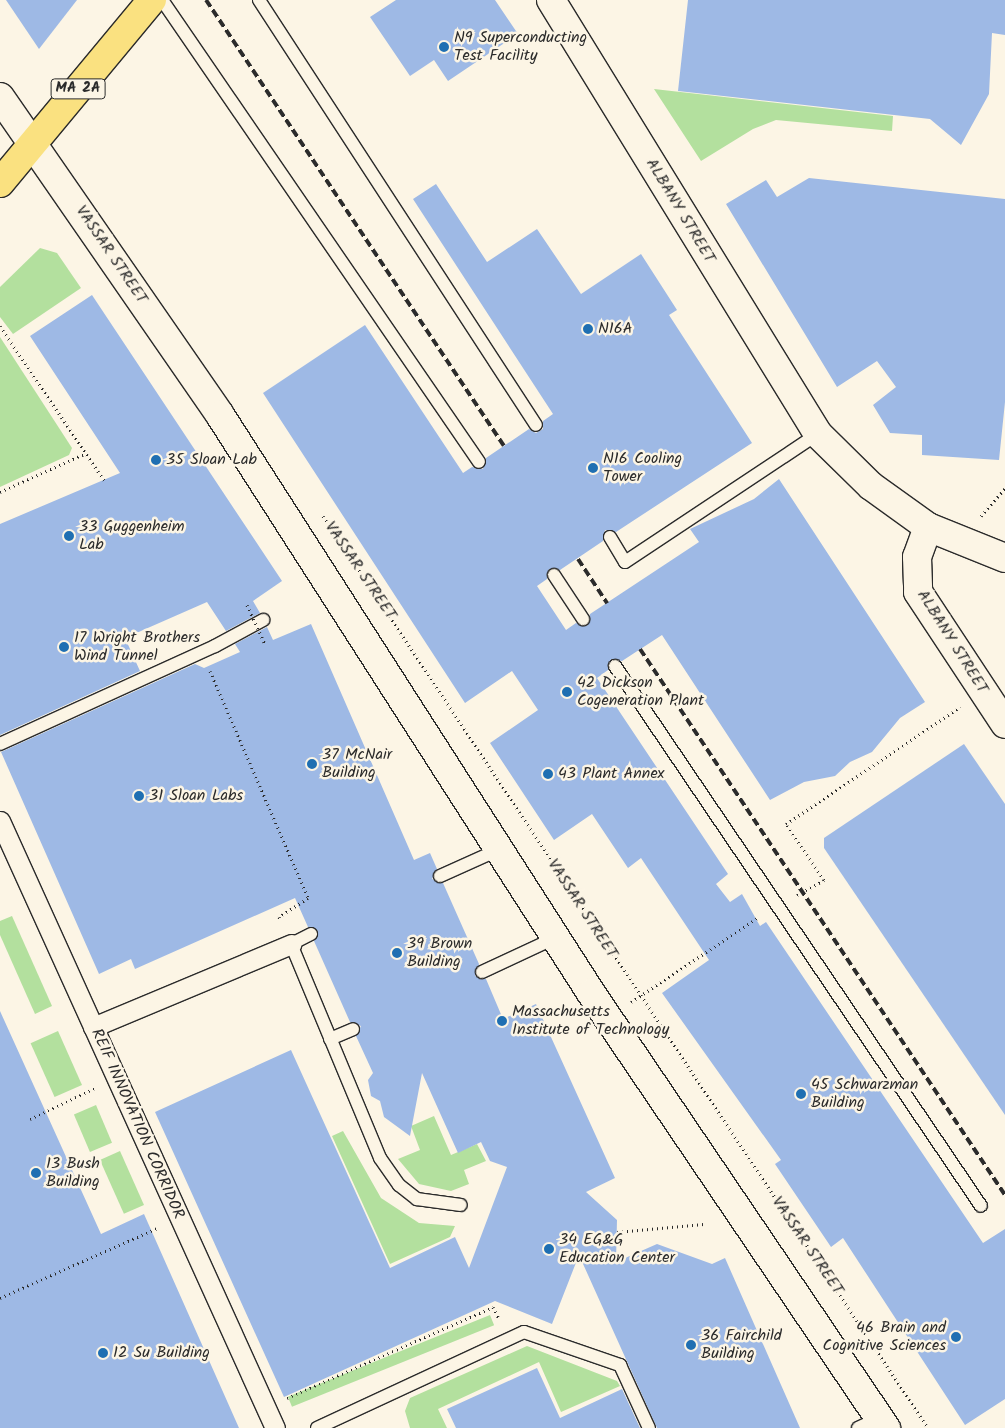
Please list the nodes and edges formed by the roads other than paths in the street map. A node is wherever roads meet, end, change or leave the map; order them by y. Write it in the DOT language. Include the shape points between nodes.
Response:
graph roads {
  1 [pos="152,0"];
  2 [pos="162,0"];
  3 [pos="259,0"];
  4 [pos="551,0"];
  5 [pos="0,96"];
  6 [pos="35,141"];
  7 [pos="0,183"];
  8 [pos="536,425"];
  9 [pos="813,428"];
  10 [pos="479,462"];
  11 [pos="928,527"];
  12 [pos="610,537"];
  13 [pos="1005,558"];
  14 [pos="554,575"];
  15 [pos="583,619"];
  16 [pos="263,620"];
  17 [pos="615,666"];
  18 [pos="1005,724"];
  19 [pos="0,744"];
  20 [pos="0,821"];
  21 [pos="500,849"];
  22 [pos="440,876"];
  23 [pos="311,934"];
  24 [pos="557,937"];
  25 [pos="290,944"];
  26 [pos="482,972"];
  27 [pos="93,1027"];
  28 [pos="353,1029"];
  29 [pos="330,1039"];
  30 [pos="461,1205"];
  31 [pos="981,1206"];
  32 [pos="874,1425"];
  33 [pos="274,1428"];
  34 [pos="318,1428"];
  35 [pos="649,1428"];
  1 -- 6 [label="main road, MA 2A"];
  2 -- 10 [label="lane"];
  3 -- 8 [label="lane"];
  4 -- 9 [label="main road, ALBANY STREET"];
  5 -- 6 [label="main road, VASSAR STREET"];
  6 -- 7 [label="main road, MA 2A"];
  6 -- 21 [label="main road, VASSAR STREET" via="220,415"];
  9 -- 11 [label="main road, ALBANY STREET" via="871,486"];
  9 -- 12 [label="lane" via="625,562"];
  11 -- 13 [label="main road, ALBANY STREET"];
  11 -- 18 [label="main road, ALBANY STREET" via="917,557 918,592"];
  14 -- 15 [label="lane"];
  16 -- 19 [label="lane" via="202,652"];
  17 -- 31 [label="lane"];
  20 -- 27 [label="street, REIF INNOVATION CORRIDOR"];
  21 -- 22 [label="lane"];
  21 -- 24 [label="main road, VASSAR STREET"];
  23 -- 25 [label="lane"];
  24 -- 26 [label="lane"];
  24 -- 32 [label="main road, VASSAR STREET"];
  25 -- 27 [label="street"];
  25 -- 29 [label="lane"];
  27 -- 33 [label="street, REIF INNOVATION CORRIDOR"];
  28 -- 29 [label="lane"];
  29 -- 30 [label="lane" via="380,1158 399,1185 417,1200"];
  34 -- 35 [label="lane" via="524,1332 620,1365"];
}
